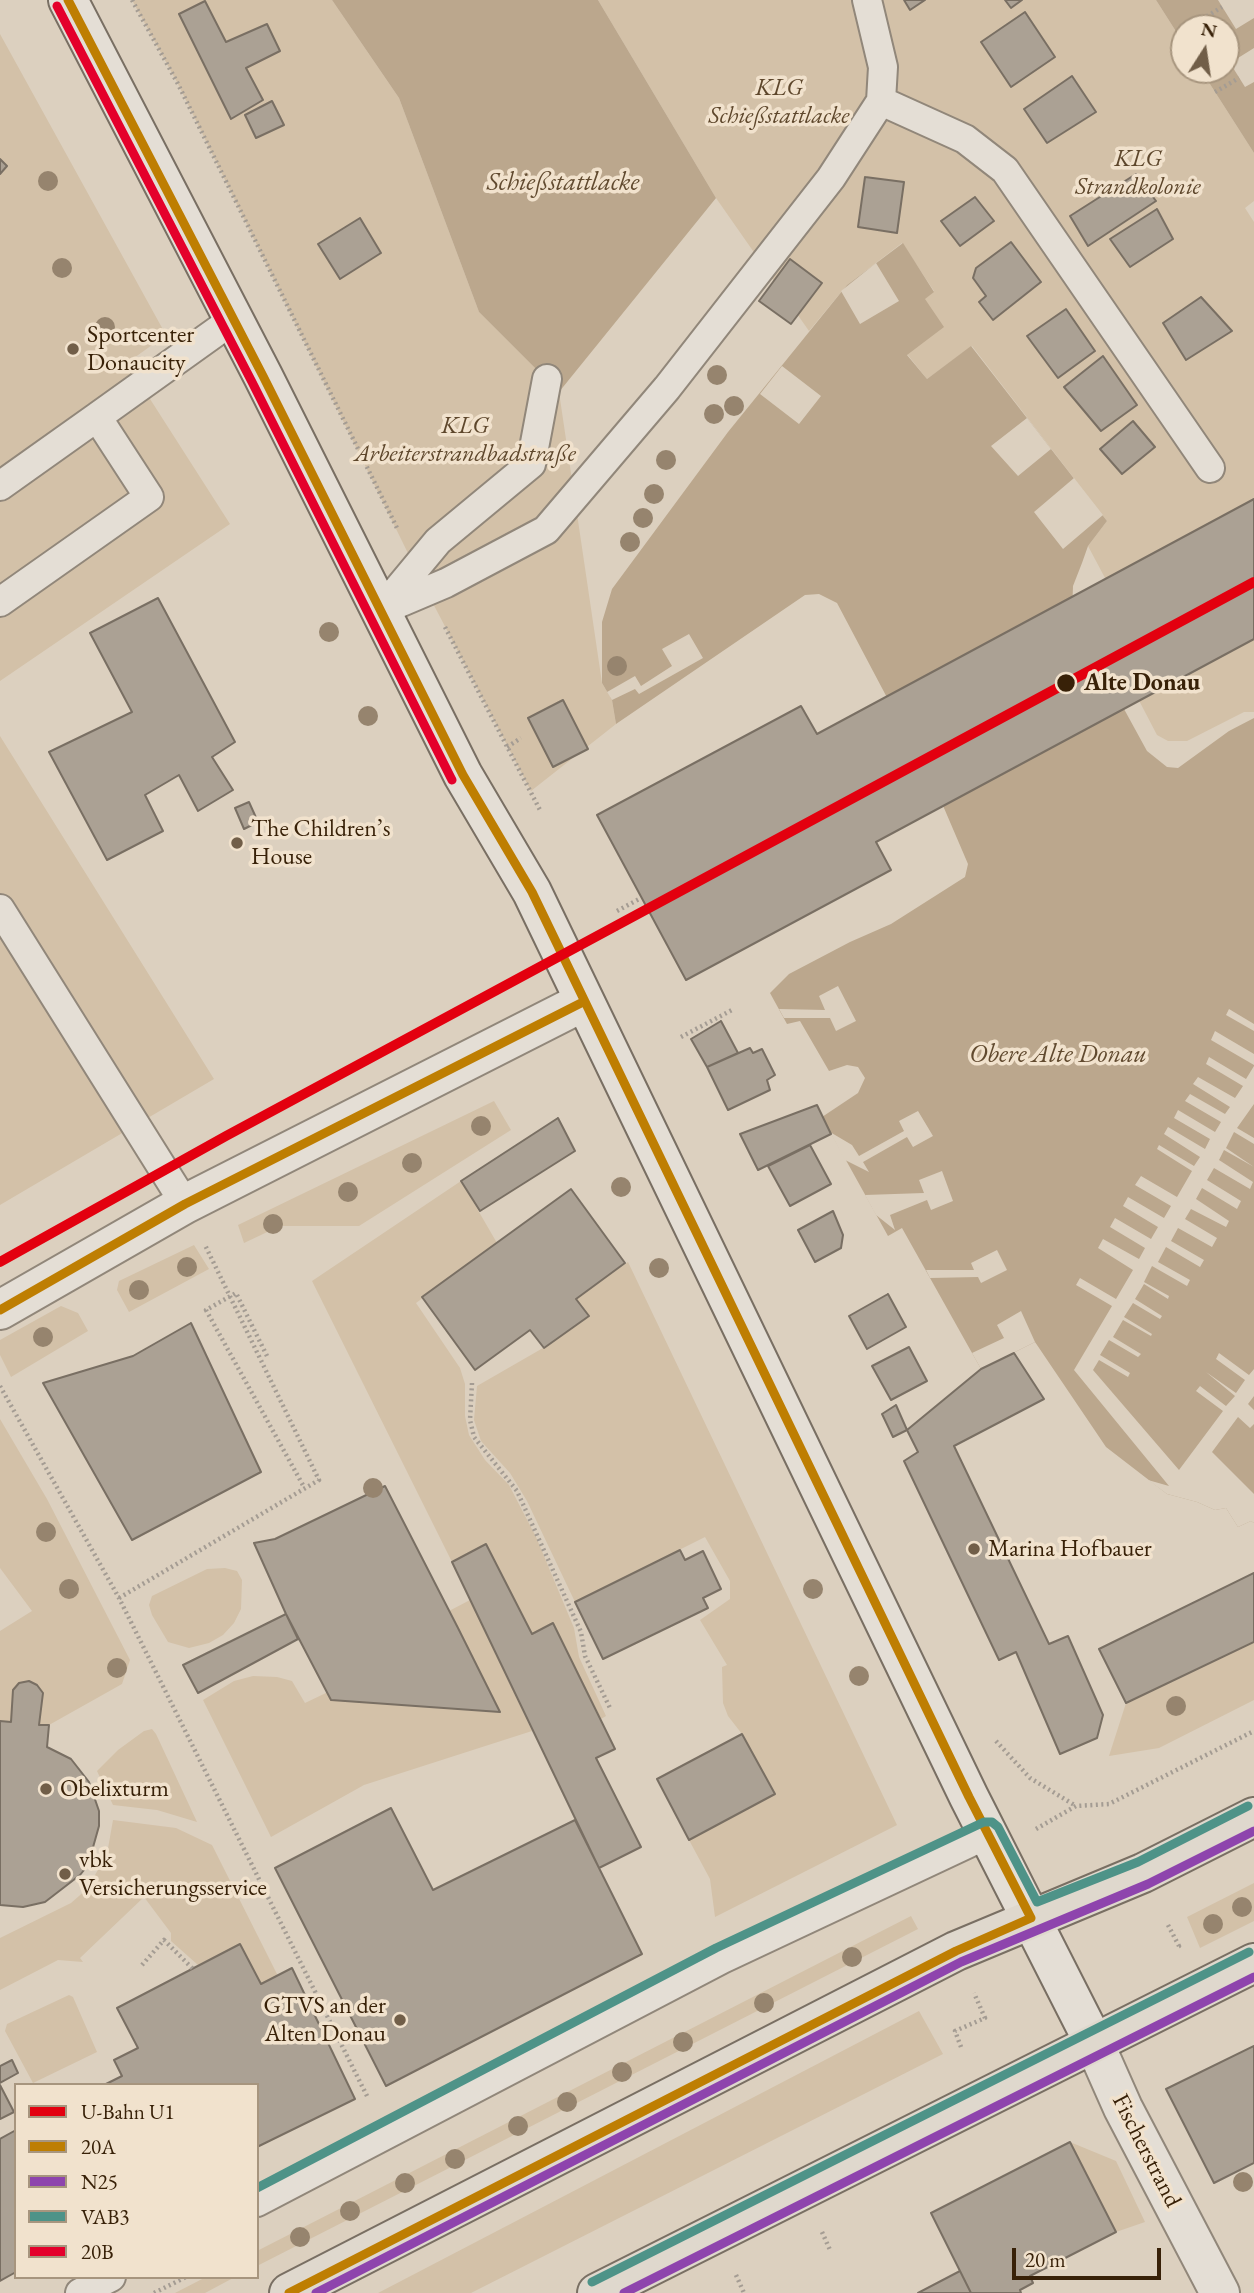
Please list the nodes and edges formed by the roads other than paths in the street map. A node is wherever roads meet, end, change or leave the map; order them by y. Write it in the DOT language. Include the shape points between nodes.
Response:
graph roads {
  1 [pos="68,0"];
  2 [pos="867,0"];
  3 [pos="881,101"];
  4 [pos="234,319"];
  5 [pos="547,379"];
  6 [pos="97,417"];
  7 [pos="1209,468"];
  8 [pos="0,486"];
  9 [pos="422,580"];
  10 [pos="0,602"];
  11 [pos="380,611"];
  12 [pos="0,909"];
  13 [pos="583,1002"];
  14 [pos="185,1204"];
  15 [pos="0,1310"];
  16 [pos="1254,1817"];
  17 [pos="988,1834"];
  18 [pos="1031,1918"];
  19 [pos="1254,1963"];
  20 [pos="1095,2045"];
  21 [pos="259,2201"];
  22 [pos="107,2279"];
  23 [pos="80,2293"];
  24 [pos="289,2293"];
  25 [pos="597,2293"];
  26 [pos="1220,2293"];
  1 -- 4 [label="main road, Fischerstrand"];
  2 -- 3 [label="lane" via="883,67"];
  3 -- 7 [label="lane" via="965,139 1005,170"];
  3 -- 9 [label="lane" via="822,190 667,388 546,530"];
  4 -- 6 [label="lane"];
  4 -- 11 [label="main road, Fischerstrand"];
  5 -- 9 [label="lane" via="531,464 438,541"];
  6 -- 8 [label="lane"];
  6 -- 10 [label="lane" via="149,497"];
  9 -- 11 [label="lane"];
  11 -- 13 [label="main road, Fischerstrand" via="463,775 531,892"];
  12 -- 14 [label="lane"];
  13 -- 14 [label="main road"];
  13 -- 17 [label="main road, Fischerstrand"];
  14 -- 15 [label="main road"];
  16 -- 18 [label="main road" via="1143,1873"];
  17 -- 18 [label="main road, Fischerstrand"];
  17 -- 21 [label="lane" via="722,1959"];
  18 -- 20 [label="main road, Fischerstrand"];
  18 -- 24 [label="main road" via="956,1951"];
  19 -- 20 [label="main road"];
  20 -- 25 [label="main road"];
  20 -- 26 [label="main road, Fischerstrand" via="1122,2108"];
  22 -- 23 [label="lane"];
}
